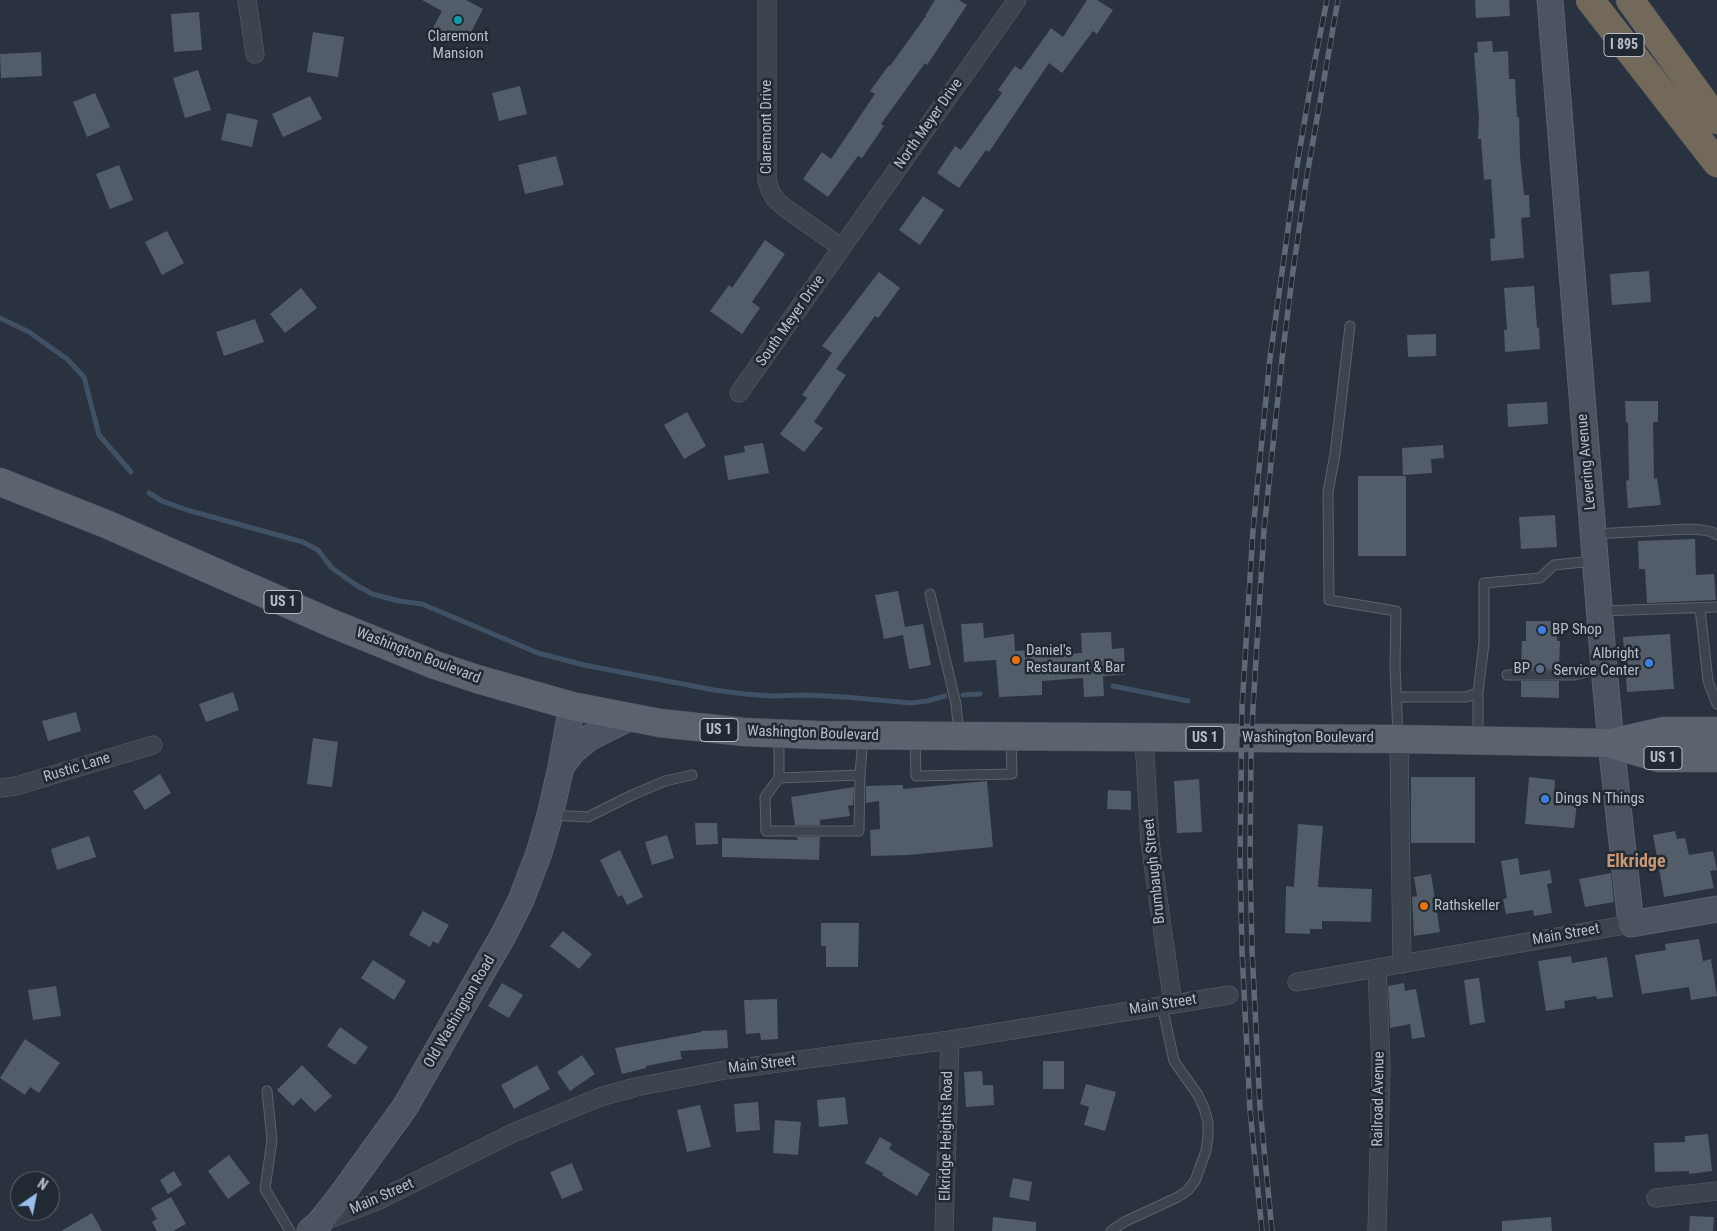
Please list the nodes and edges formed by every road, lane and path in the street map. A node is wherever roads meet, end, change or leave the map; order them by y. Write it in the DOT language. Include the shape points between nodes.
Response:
graph roads {
  1 [pos="247,0"];
  2 [pos="767,0"];
  3 [pos="1017,0"];
  4 [pos="1550,0"];
  5 [pos="1590,0"];
  6 [pos="1630,0"];
  7 [pos="255,54"];
  8 [pos="1717,120"];
  9 [pos="1717,162"];
  10 [pos="842,248"];
  11 [pos="1350,326"];
  12 [pos="739,393"];
  13 [pos="0,482"];
  14 [pos="1593,534"];
  15 [pos="1717,535"];
  16 [pos="1595,561"];
  17 [pos="930,594"];
  18 [pos="1717,607"];
  19 [pos="1700,608"];
  20 [pos="1599,611"];
  21 [pos="1604,668"];
  22 [pos="1507,675"];
  23 [pos="1478,693"];
  24 [pos="1397,697"];
  25 [pos="1717,704"];
  26 [pos="572,706"];
  27 [pos="629,718"];
  28 [pos="1717,731"];
  29 [pos="779,734"];
  30 [pos="863,736"];
  31 [pos="915,736"];
  32 [pos="959,736"];
  33 [pos="1011,737"];
  34 [pos="1144,738"];
  35 [pos="1399,739"];
  36 [pos="1478,740"];
  37 [pos="1611,743"];
  38 [pos="153,745"];
  39 [pos="1717,758"];
  40 [pos="561,767"];
  41 [pos="692,775"];
  42 [pos="860,775"];
  43 [pos="779,778"];
  44 [pos="0,788"];
  45 [pos="550,815"];
  46 [pos="1717,909"];
  47 [pos="1631,924"];
  48 [pos="1402,964"];
  49 [pos="1376,968"];
  50 [pos="1297,982"];
  51 [pos="1230,995"];
  52 [pos="1167,1004"];
  53 [pos="950,1040"];
  54 [pos="267,1091"];
  55 [pos="1717,1191"];
  56 [pos="1656,1198"];
  57 [pos="315,1227"];
  58 [pos="290,1231"];
  59 [pos="944,1231"];
  60 [pos="1111,1231"];
  61 [pos="1378,1231"];
  1 -- 7 [label="street"];
  2 -- 10 [label="street, Claremont Drive" via="767,180 770,190 784,207"];
  3 -- 10 [label="street, North Meyer Drive"];
  4 -- 14 [label="street, Levering Avenue"];
  5 -- 9 [label="highway, I 895"];
  6 -- 8 [label="highway, I 895"];
  10 -- 12 [label="street, South Meyer Drive"];
  11 -- 24 [label="lane" via="1328,492 1329,600 1396,611"];
  13 -- 26 [label="main road, Washington Boulevard / US 1" via="106,524 426,662"];
  14 -- 15 [label="lane" via="1687,529"];
  14 -- 16 [label="street, Levering Avenue"];
  16 -- 20 [label="street, Levering Avenue"];
  16 -- 23 [label="lane" via="1554,565 1540,578 1484,583 1484,643"];
  17 -- 32 [label="lane" via="956,704"];
  18 -- 19 [label="lane"];
  19 -- 20 [label="lane"];
  19 -- 25 [label="lane" via="1708,681"];
  20 -- 21 [label="street, Levering Avenue"];
  21 -- 22 [label="lane" via="1574,674"];
  21 -- 37 [label="street, Levering Avenue"];
  23 -- 24 [label="lane" via="1466,698"];
  23 -- 36 [label="lane"];
  24 -- 35 [label="lane"];
  26 -- 27 [label="main road, Washington Boulevard / US 1"];
  26 -- 40 [label="street, Old Washington Road"];
  27 -- 29 [label="main road, Washington Boulevard / US 1"];
  27 -- 40 [label="street, Old Washington Road" via="589,738"];
  28 -- 37 [label="main road, Washington Boulevard / US 1" via="1664,731"];
  29 -- 30 [label="main road, Washington Boulevard / US 1"];
  29 -- 43 [label="lane"];
  30 -- 31 [label="main road, Washington Boulevard / US 1"];
  30 -- 42 [label="lane"];
  31 -- 32 [label="main road, Washington Boulevard / US 1"];
  31 -- 33 [label="lane" via="916,776 1012,774"];
  32 -- 33 [label="main road, Washington Boulevard / US 1"];
  33 -- 34 [label="main road, Washington Boulevard / US 1"];
  34 -- 35 [label="main road, Washington Boulevard / US 1"];
  34 -- 52 [label="street, Brumbaugh Street" via="1150,842"];
  35 -- 36 [label="main road, Washington Boulevard / US 1"];
  35 -- 48 [label="street"];
  36 -- 37 [label="main road, Washington Boulevard / US 1"];
  37 -- 39 [label="main road, Washington Boulevard / US 1" via="1659,758"];
  37 -- 47 [label="street, Levering Avenue"];
  38 -- 44 [label="street, Rustic Lane"];
  40 -- 45 [label="street, Old Washington Road"];
  41 -- 45 [label="lane" via="657,784 588,817"];
  42 -- 43 [label="lane"];
  42 -- 43 [label="lane" via="859,831 766,831 765,797"];
  45 -- 57 [label="street, Old Washington Road" via="521,900 486,968 405,1106"];
  46 -- 47 [label="street, Main Street"];
  47 -- 48 [label="street, Main Street"];
  48 -- 49 [label="street, Main Street"];
  49 -- 50 [label="street, Main Street"];
  49 -- 61 [label="street, Railroad Avenue" via="1381,1065"];
  51 -- 52 [label="street, Main Street"];
  52 -- 53 [label="street, Main Street"];
  52 -- 60 [label="lane" via="1174,1061 1198,1095 1208,1122 1206,1151 1195,1181 1188,1190"];
  53 -- 57 [label="street, Main Street" via="726,1070 600,1097 513,1133 377,1202"];
  53 -- 59 [label="street, Elkridge Heights Road"];
  54 -- 58 [label="lane" via="272,1140 265,1189"];
  55 -- 56 [label="street"];
}
